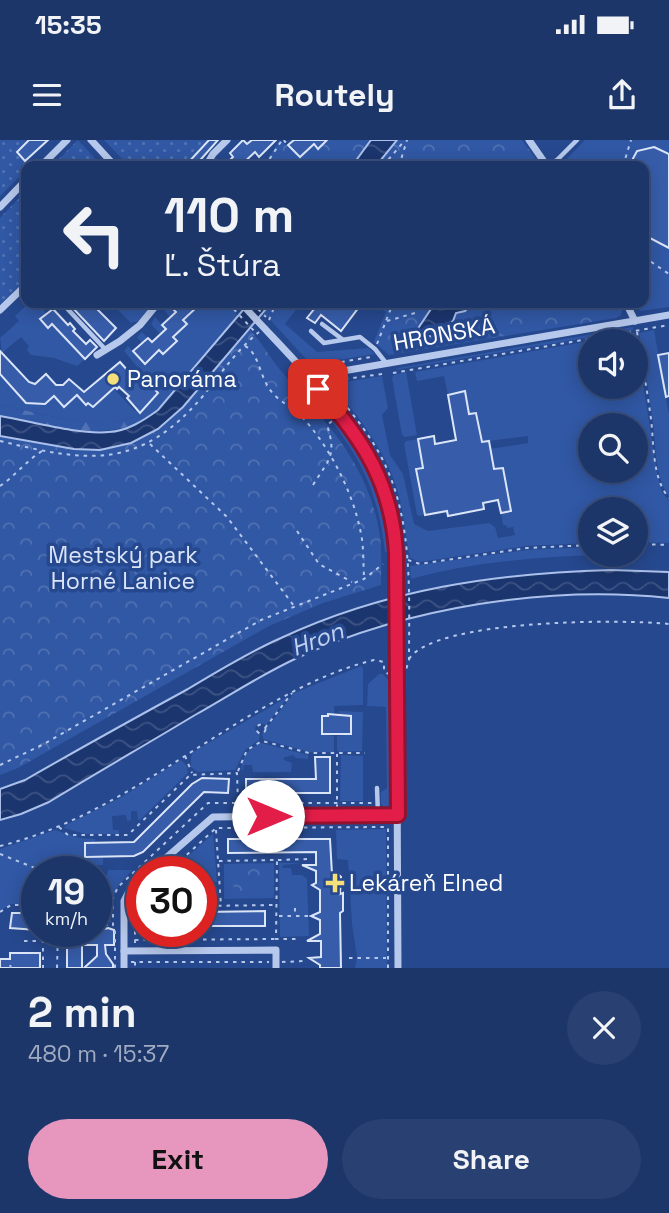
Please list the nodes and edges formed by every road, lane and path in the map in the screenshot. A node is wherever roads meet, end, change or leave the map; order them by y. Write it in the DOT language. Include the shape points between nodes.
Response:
graph roads {
  1 [pos="67,140"];
  2 [pos="91,140"];
  3 [pos="227,140"];
  4 [pos="284,140"];
  5 [pos="406,140"];
  6 [pos="529,140"];
  7 [pos="577,140"];
  8 [pos="631,140"];
  9 [pos="46,161"];
  10 [pos="110,161"];
  11 [pos="209,161"];
  12 [pos="269,161"];
  13 [pos="387,161"];
  14 [pos="400,161"];
  15 [pos="544,161"];
  16 [pos="555,161"];
  17 [pos="624,161"];
  18 [pos="21,185"];
  19 [pos="0,207"];
  20 [pos="649,260"];
  21 [pos="669,274"];
  22 [pos="21,290"];
  23 [pos="67,308"];
  24 [pos="154,308"];
  25 [pos="233,308"];
  26 [pos="248,308"];
  27 [pos="256,308"];
  28 [pos="391,308"];
  29 [pos="420,308"];
  30 [pos="628,308"];
  31 [pos="0,310"];
  32 [pos="669,315"];
  33 [pos="265,321"];
  34 [pos="387,321"];
  35 [pos="635,321"];
  36 [pos="322,324"];
  37 [pos="669,326"];
  38 [pos="648,329"];
  39 [pos="311,331"];
  40 [pos="256,333"];
  41 [pos="342,340"];
  42 [pos="578,341"];
  43 [pos="105,349"];
  44 [pos="375,349"];
  45 [pos="97,355"];
  46 [pos="371,358"];
  47 [pos="306,362"];
  48 [pos="386,363"];
  49 [pos="393,373"];
  50 [pos="307,377"];
  51 [pos="648,399"];
  52 [pos="335,418"];
  53 [pos="0,441"];
  54 [pos="149,443"];
  55 [pos="43,451"];
  56 [pos="331,456"];
  57 [pos="313,485"];
  58 [pos="0,486"];
  59 [pos="669,498"];
  60 [pos="297,531"];
  61 [pos="648,544"];
  62 [pos="669,545"];
  63 [pos="578,546"];
  64 [pos="383,564"];
  65 [pos="365,579"];
  66 [pos="353,583"];
  67 [pos="294,606"];
  68 [pos="669,624"];
  69 [pos="409,660"];
  70 [pos="397,677"];
  71 [pos="294,691"];
  72 [pos="265,728"];
  73 [pos="261,733"];
  74 [pos="261,742"];
  75 [pos="337,753"];
  76 [pos="365,753"];
  77 [pos="184,755"];
  78 [pos="0,765"];
  79 [pos="237,773"];
  80 [pos="192,774"];
  81 [pos="377,788"];
  82 [pos="208,803"];
  83 [pos="238,803"];
  84 [pos="338,803"];
  85 [pos="377,803"];
  86 [pos="336,810"];
  87 [pos="211,812"];
  88 [pos="378,815"];
  89 [pos="388,815"];
  90 [pos="398,815"];
  91 [pos="58,826"];
  92 [pos="388,827"];
  93 [pos="216,828"];
  94 [pos="0,846"];
  95 [pos="0,854"];
  96 [pos="168,856"];
  97 [pos="185,856"];
  98 [pos="309,859"];
  99 [pos="277,860"];
  100 [pos="219,861"];
  101 [pos="21,862"];
  102 [pos="126,897"];
  103 [pos="113,898"];
  104 [pos="21,905"];
  105 [pos="278,905"];
  106 [pos="217,906"];
  107 [pos="221,906"];
  108 [pos="295,908"];
  109 [pos="0,912"];
  110 [pos="278,916"];
  111 [pos="295,916"];
  112 [pos="308,916"];
  113 [pos="113,925"];
  114 [pos="217,939"];
  115 [pos="276,939"];
  116 [pos="296,939"];
  117 [pos="43,947"];
  118 [pos="58,947"];
  119 [pos="124,951"];
  120 [pos="135,954"];
  121 [pos="349,958"];
  122 [pos="388,958"];
  123 [pos="135,961"];
  124 [pos="305,961"];
  125 [pos="125,965"];
  126 [pos="276,965"];
  127 [pos="43,968"];
  128 [pos="57,968"];
  129 [pos="115,968"];
  130 [pos="135,968"];
  131 [pos="388,968"];
  132 [pos="398,968"];
  1 -- 9 [label="street"];
  2 -- 10 [label="street"];
  3 -- 11 [label="street"];
  4 -- 12 [label="path"];
  5 -- 13 [label="path"];
  5 -- 14 [label="path"];
  6 -- 15 [label="street"];
  7 -- 16 [label="lane"];
  8 -- 17 [label="path"];
  18 -- 19 [label="street"];
  20 -- 21 [label="path"];
  22 -- 31 [label="street"];
  23 -- 43 [label="lane"];
  24 -- 43 [label="street" via="140,325"];
  25 -- 40 [label="path"];
  26 -- 33 [label="street"];
  27 -- 33 [label="path"];
  28 -- 34 [label="path"];
  29 -- 34 [label="path"];
  30 -- 35 [label="street"];
  32 -- 35 [label="street, HRONSKÁ"];
  33 -- 50 [label="street"];
  34 -- 44 [label="path"];
  35 -- 48 [label="street, HRONSKÁ"];
  36 -- 41 [label="lane"];
  37 -- 38 [label="path"];
  39 -- 41 [label="lane" via="324,342"];
  41 -- 44 [label="lane" via="360,337"];
  42 -- 49 [label="path"];
  43 -- 45 [label="street"];
  44 -- 48 [label="lane"];
  46 -- 47 [label="path" via="317,366"];
  48 -- 50 [label="street, HRONSKÁ"];
  50 -- 70 [label="street" via="361,442 392,516"];
  51 -- 59 [label="path" via="653,444"];
  52 -- 56 [label="path" via="327,425 333,442"];
  53 -- 55 [label="path"];
  54 -- 55 [label="path" via="108,456"];
  54 -- 56 [label="path" via="186,414 243,345 255,356 262,379 273,394 300,415"];
  54 -- 67 [label="path" via="227,517"];
  55 -- 58 [label="path"];
  56 -- 57 [label="path"];
  56 -- 65 [label="path" via="360,528"];
  60 -- 66 [label="path" via="319,564"];
  61 -- 62 [label="path"];
  63 -- 69 [label="path" via="420,564 407,560"];
  64 -- 65 [label="path"];
  65 -- 66 [label="path"];
  66 -- 67 [label="path"];
  67 -- 78 [label="path"];
  68 -- 69 [label="path" via="559,622 509,628 438,641 416,651"];
  69 -- 70 [label="path" via="406,673"];
  70 -- 71 [label="path" via="386,673 384,662 374,660"];
  70 -- 90 [label="street"];
  71 -- 72 [label="path"];
  71 -- 77 [label="path"];
  72 -- 73 [label="path"];
  72 -- 73 [label="path" via="257,727"];
  73 -- 74 [label="path"];
  74 -- 75 [label="path" via="309,753"];
  74 -- 79 [label="path" via="247,750"];
  75 -- 76 [label="path"];
  75 -- 84 [label="path"];
  77 -- 80 [label="path"];
  77 -- 91 [label="path" via="124,793"];
  79 -- 80 [label="path"];
  79 -- 83 [label="path"];
  80 -- 91 [label="path" via="128,835 68,835"];
  81 -- 85 [label="lane"];
  82 -- 83 [label="path"];
  82 -- 87 [label="path"];
  82 -- 103 [label="path" via="137,868"];
  83 -- 84 [label="path"];
  84 -- 85 [label="path"];
  84 -- 86 [label="path"];
  85 -- 88 [label="lane"];
  88 -- 89 [label="street"];
  88 -- 96 [label="street" via="213,817"];
  89 -- 90 [label="street"];
  89 -- 92 [label="path"];
  90 -- 132 [label="street"];
  91 -- 94 [label="path"];
  92 -- 93 [label="path"];
  92 -- 122 [label="path"];
  93 -- 97 [label="path"];
  93 -- 100 [label="path"];
  95 -- 101 [label="path"];
  98 -- 99 [label="path"];
  99 -- 100 [label="path"];
  99 -- 105 [label="path"];
  100 -- 107 [label="path"];
  102 -- 119 [label="street"];
  103 -- 113 [label="path"];
  104 -- 109 [label="path"];
  105 -- 107 [label="path"];
  105 -- 110 [label="path"];
  106 -- 107 [label="path"];
  108 -- 111 [label="path"];
  110 -- 111 [label="path"];
  110 -- 115 [label="path"];
  111 -- 112 [label="path"];
  113 -- 129 [label="path"];
  114 -- 115 [label="path"];
  115 -- 116 [label="path"];
  117 -- 127 [label="path"];
  118 -- 128 [label="path"];
  119 -- 125 [label="street"];
  119 -- 126 [label="street" via="276,950"];
  120 -- 123 [label="path"];
  121 -- 122 [label="path"];
  122 -- 131 [label="path"];
  123 -- 125 [label="path"];
  123 -- 126 [label="path"];
  123 -- 130 [label="path"];
  124 -- 126 [label="path"];
}
